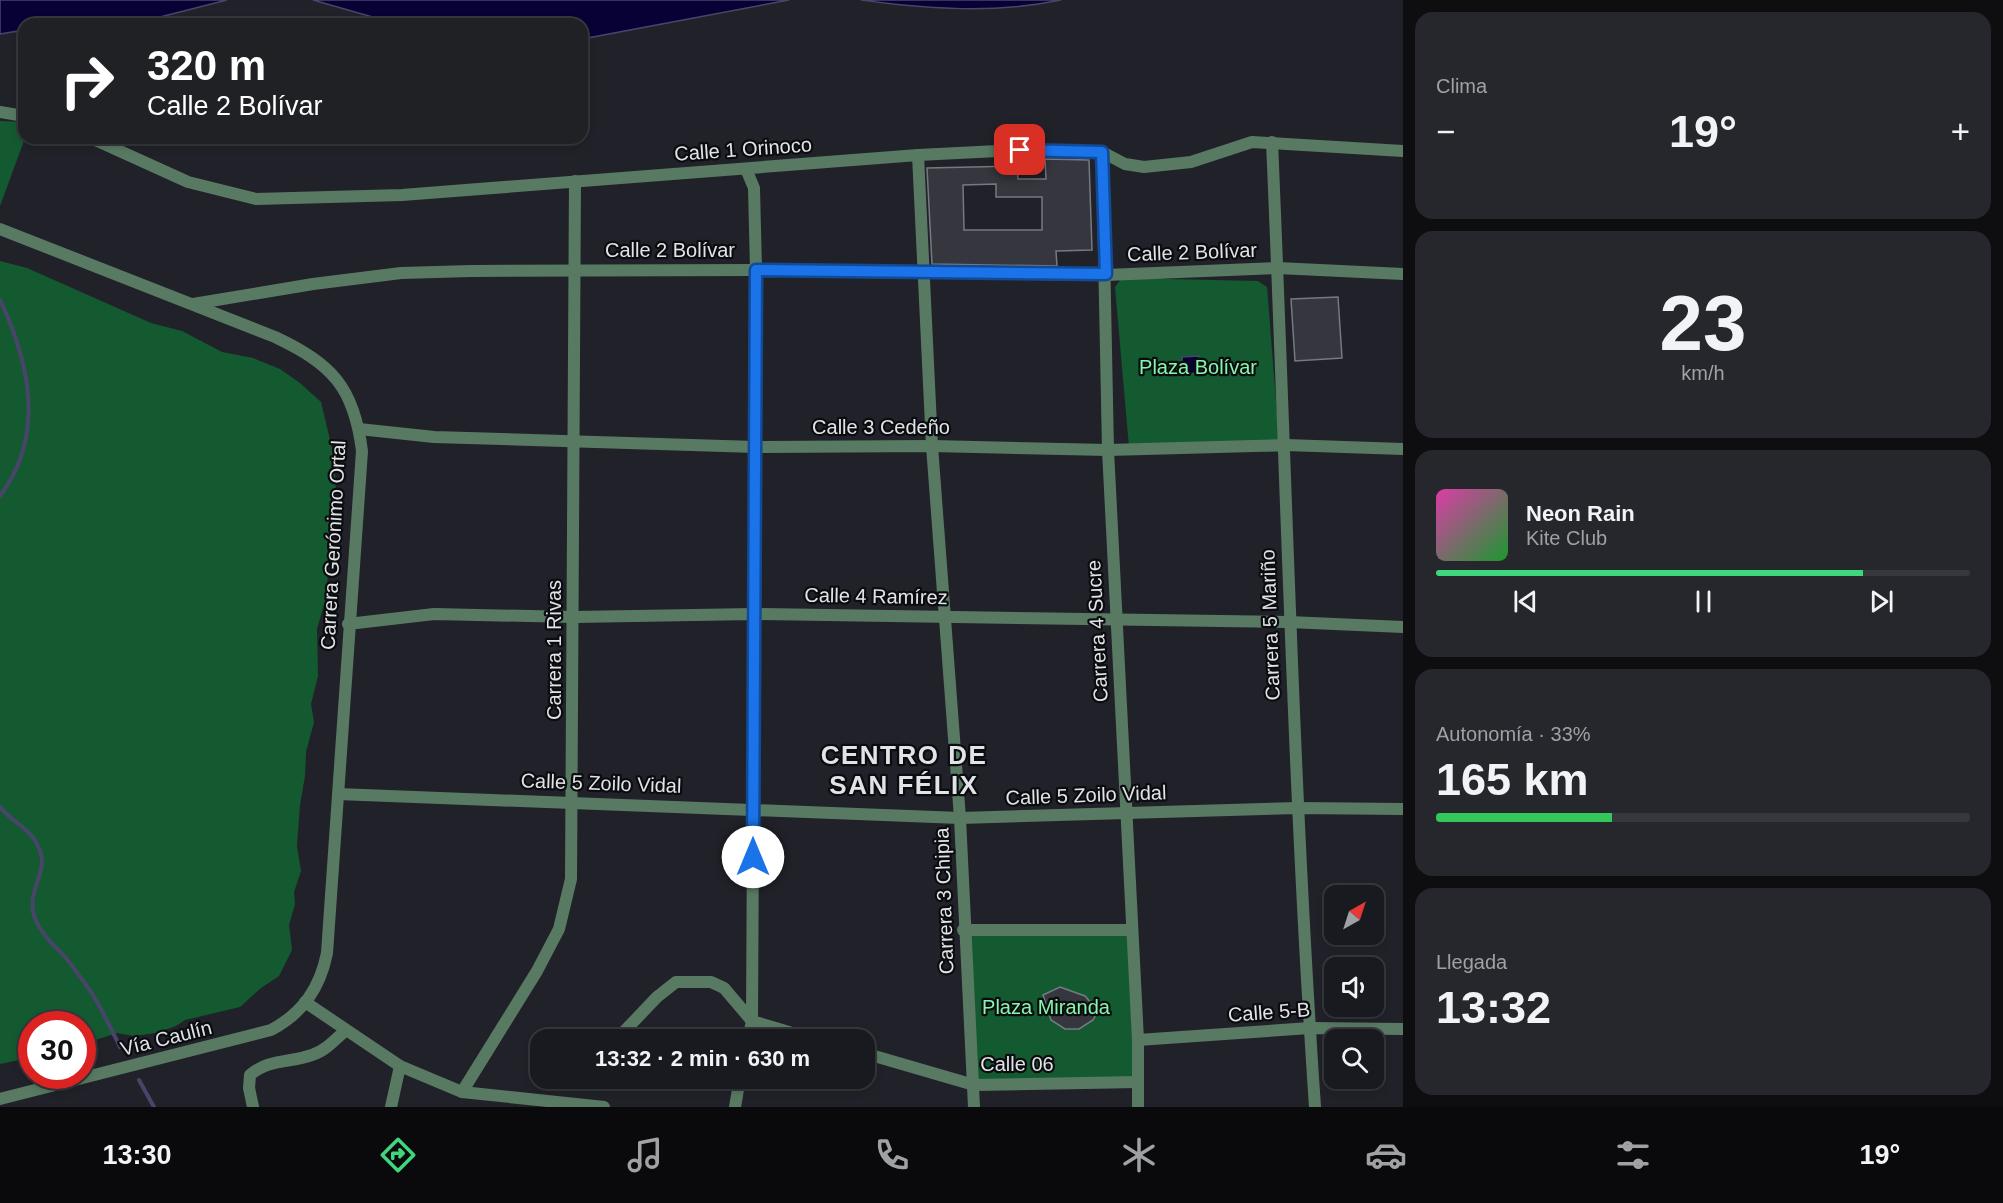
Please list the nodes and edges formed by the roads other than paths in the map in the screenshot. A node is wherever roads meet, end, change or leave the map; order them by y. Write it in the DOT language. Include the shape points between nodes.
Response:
graph roads {
  1 [pos="0,112"];
  2 [pos="18,115"];
  3 [pos="1272,142"];
  4 [pos="104,144"];
  5 [pos="1403,151"];
  6 [pos="1102,152"];
  7 [pos="918,155"];
  8 [pos="746,168"];
  9 [pos="575,181"];
  10 [pos="0,229"];
  11 [pos="1278,268"];
  12 [pos="575,270"];
  13 [pos="756,270"];
  14 [pos="921,271"];
  15 [pos="1106,274"];
  16 [pos="1403,274"];
  17 [pos="192,304"];
  18 [pos="359,429"];
  19 [pos="574,440"];
  20 [pos="1286,445"];
  21 [pos="932,446"];
  22 [pos="755,447"];
  23 [pos="1403,449"];
  24 [pos="1108,450"];
  25 [pos="754,614"];
  26 [pos="574,617"];
  27 [pos="943,617"];
  28 [pos="1116,621"];
  29 [pos="1289,622"];
  30 [pos="348,624"];
  31 [pos="1403,627"];
  32 [pos="338,794"];
  33 [pos="573,801"];
  34 [pos="1297,808"];
  35 [pos="1403,809"];
  36 [pos="754,810"];
  37 [pos="1127,814"];
  38 [pos="960,818"];
  39 [pos="963,930"];
  40 [pos="1132,930"];
  41 [pos="305,1002"];
  42 [pos="752,1021"];
  43 [pos="1310,1028"];
  44 [pos="626,1029"];
  45 [pos="750,1029"];
  46 [pos="779,1029"];
  47 [pos="1403,1029"];
  48 [pos="271,1030"];
  49 [pos="346,1030"];
  50 [pos="1138,1040"];
  51 [pos="875,1056"];
  52 [pos="400,1066"];
  53 [pos="1138,1082"];
  54 [pos="974,1085"];
  55 [pos="738,1089"];
  56 [pos="462,1092"];
  57 [pos="0,1099"];
  58 [pos="253,1107"];
  59 [pos="391,1107"];
  60 [pos="604,1107"];
  61 [pos="735,1107"];
  62 [pos="974,1107"];
  63 [pos="1138,1107"];
  64 [pos="1315,1107"];
  1 -- 2 [label="street"];
  3 -- 5 [label="street, Calle 1 Orinoco"];
  3 -- 6 [label="street, Calle 1 Orinoco" via="1251,142 1191,162 1144,166 1125,164"];
  3 -- 11 [label="street, Carrera 5 Mariño"];
  4 -- 9 [label="street, Calle 1 Orinoco" via="188,182 256,199 402,195"];
  6 -- 7 [label="street, Calle 1 Orinoco" via="1020,150"];
  6 -- 15 [label="street, Carrera 4 Sucre"];
  7 -- 8 [label="street, Calle 1 Orinoco"];
  7 -- 14 [label="street, Carrera 3 Chipia"];
  8 -- 9 [label="street, Calle 1 Orinoco"];
  8 -- 13 [label="street" via="754,188"];
  9 -- 12 [label="street, Carrera 1 Rivas"];
  10 -- 17 [label="street, Carrera Gerónimo Ortal"];
  11 -- 15 [label="street, Calle 2 Bolívar"];
  11 -- 16 [label="street, Calle 2 Bolívar"];
  11 -- 20 [label="street, Carrera 5 Mariño"];
  12 -- 13 [label="street, Calle 2 Bolívar"];
  12 -- 17 [label="street, Calle 2 Bolívar" via="401,273"];
  12 -- 19 [label="street, Carrera 1 Rivas"];
  13 -- 14 [label="street, Calle 2 Bolívar"];
  13 -- 22 [label="street"];
  14 -- 15 [label="street, Calle 2 Bolívar"];
  14 -- 21 [label="street, Carrera 3 Chipia"];
  15 -- 24 [label="street, Carrera 4 Sucre"];
  17 -- 18 [label="street, Carrera Gerónimo Ortal" via="314,357 332,372 347,393"];
  18 -- 19 [label="street, Calle 3 Cedeño" via="434,437"];
  18 -- 30 [label="street, Carrera Gerónimo Ortal" via="362,451"];
  19 -- 22 [label="street, Calle 3 Cedeño"];
  19 -- 26 [label="street, Carrera 1 Rivas"];
  20 -- 23 [label="street, Calle 3 Cedeño"];
  20 -- 24 [label="street, Calle 3 Cedeño"];
  20 -- 29 [label="street, Carrera 5 Mariño"];
  21 -- 22 [label="street, Calle 3 Cedeño"];
  21 -- 24 [label="street, Calle 3 Cedeño"];
  21 -- 27 [label="street, Carrera 3 Chipia"];
  22 -- 25 [label="street"];
  24 -- 28 [label="street, Carrera 4 Sucre"];
  25 -- 26 [label="street, Calle 4 Ramírez"];
  25 -- 27 [label="street, Calle 4 Ramírez"];
  25 -- 36 [label="street"];
  26 -- 30 [label="street, Calle 4 Ramírez" via="434,614"];
  26 -- 33 [label="street, Carrera 1 Rivas"];
  27 -- 28 [label="street, Calle 4 Ramírez"];
  27 -- 38 [label="street, Carrera 3 Chipia"];
  28 -- 29 [label="street, Calle 4 Ramírez"];
  28 -- 37 [label="street, Carrera 4 Sucre"];
  29 -- 31 [label="street, Calle 4 Ramírez"];
  29 -- 34 [label="street, Carrera 5 Mariño"];
  30 -- 32 [label="street, Carrera Gerónimo Ortal"];
  32 -- 33 [label="street, Calle 5 Zoilo Vidal"];
  32 -- 41 [label="street, Carrera Gerónimo Ortal" via="327,953 319,983"];
  33 -- 36 [label="street, Calle 5 Zoilo Vidal"];
  33 -- 56 [label="street, Carrera 1 Rivas" via="571,879 559,929"];
  34 -- 35 [label="street, Calle 5 Zoilo Vidal"];
  34 -- 37 [label="street, Calle 5 Zoilo Vidal"];
  34 -- 43 [label="street, Carrera 5 Mariño"];
  36 -- 38 [label="street, Calle 5 Zoilo Vidal"];
  36 -- 42 [label="street"];
  37 -- 38 [label="street, Calle 5 Zoilo Vidal"];
  37 -- 40 [label="street, Carrera 4 Sucre"];
  38 -- 39 [label="street, Carrera 3 Chipia"];
  39 -- 40 [label="street"];
  39 -- 54 [label="street, Carrera 3 Chipia"];
  40 -- 50 [label="street, Carrera 4 Sucre"];
  41 -- 48 [label="street, Carrera Gerónimo Ortal"];
  41 -- 49 [label="street"];
  42 -- 44 [label="street" via="724,988 711,982 676,982"];
  42 -- 45 [label="street"];
  42 -- 46 [label="street"];
  43 -- 47 [label="street, Calle 5-B"];
  43 -- 50 [label="street, Calle 5-B"];
  43 -- 64 [label="street, Carrera 5 Mariño"];
  48 -- 57 [label="street, Vía Caulín"];
  49 -- 52 [label="street"];
  49 -- 58 [label="street" via="314,1055 261,1065 250,1075"];
  50 -- 53 [label="street, Carrera 4 Sucre"];
  51 -- 54 [label="street, Calle 06"];
  52 -- 56 [label="street"];
  52 -- 59 [label="street"];
  53 -- 54 [label="street, Calle 06"];
  53 -- 63 [label="street, Carrera 4 Sucre"];
  54 -- 62 [label="street, Carrera 3 Chipia"];
  55 -- 61 [label="street"];
  56 -- 60 [label="street"];
}
